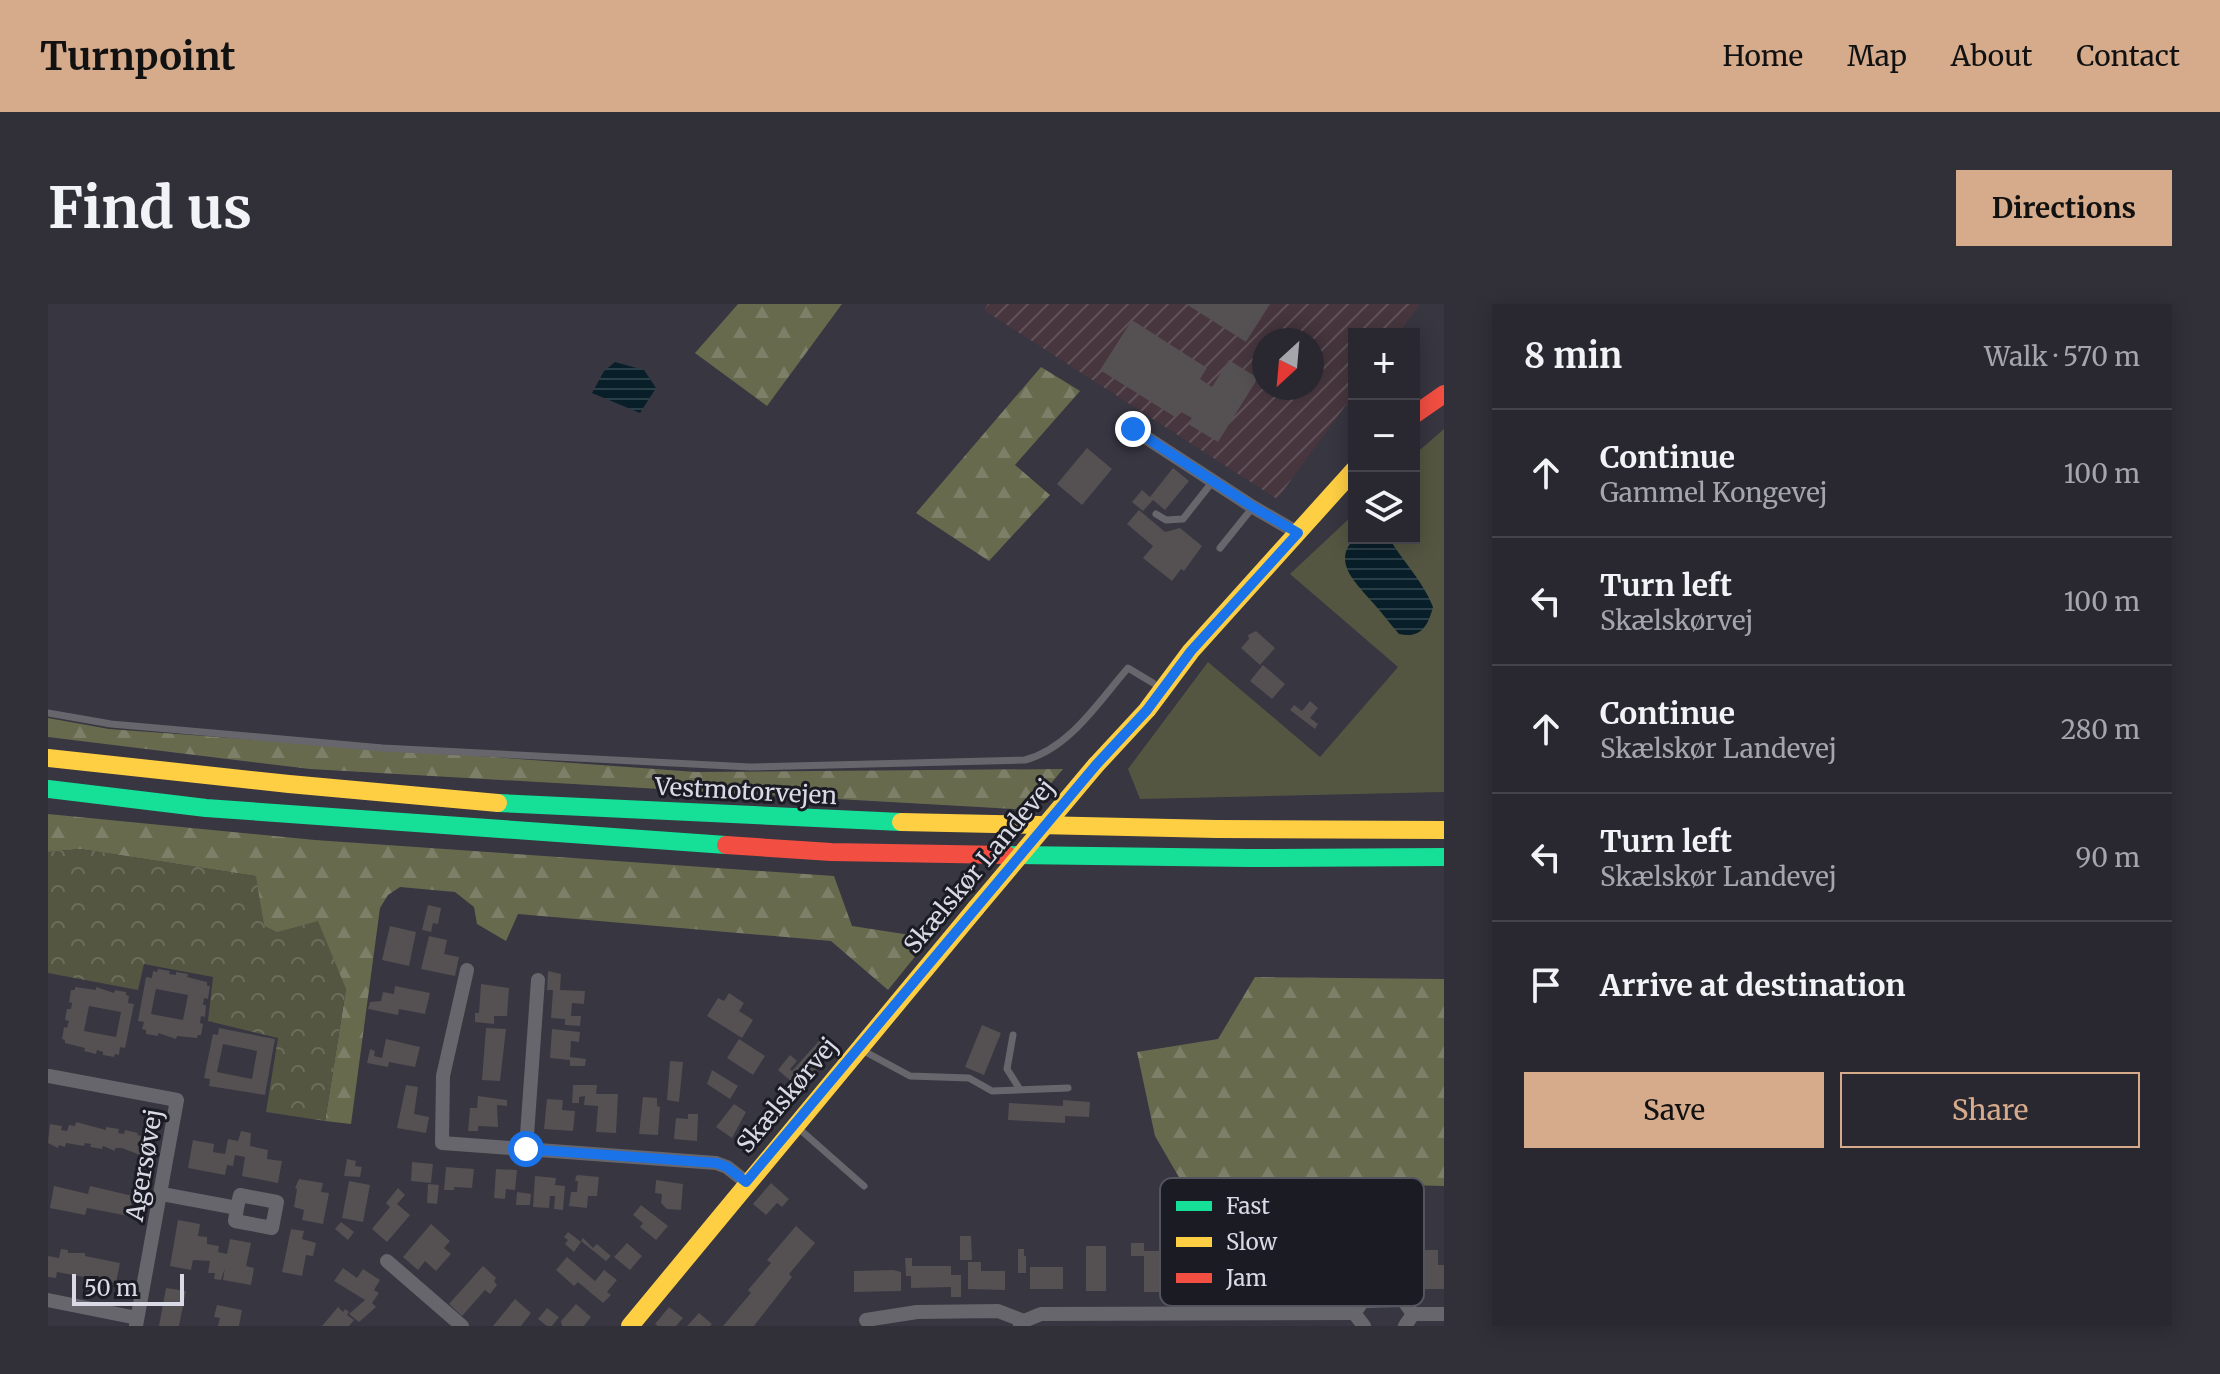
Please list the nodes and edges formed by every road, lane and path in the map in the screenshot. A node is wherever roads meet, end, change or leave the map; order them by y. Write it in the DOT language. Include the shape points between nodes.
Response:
graph roads {
  1 [pos="1444,394"];
  2 [pos="1420,411"];
  3 [pos="1133,429"];
  4 [pos="1352,472"];
  5 [pos="1213,481"];
  6 [pos="1253,507"];
  7 [pos="1156,514"];
  8 [pos="1298,533"];
  9 [pos="1220,548"];
  10 [pos="1189,653"];
  11 [pos="1153,683"];
  12 [pos="48,713"];
  13 [pos="48,758"];
  14 [pos="1100,760"];
  15 [pos="48,789"];
  16 [pos="1444,816"];
  17 [pos="1182,829"];
  18 [pos="1444,830"];
  19 [pos="1439,858"];
  20 [pos="467,970"];
  21 [pos="538,980"];
  22 [pos="891,1008"];
  23 [pos="1013,1035"];
  24 [pos="858,1047"];
  25 [pos="49,1075"];
  26 [pos="1019,1088"];
  27 [pos="1068,1088"];
  28 [pos="795,1124"];
  29 [pos="526,1149"];
  30 [pos="746,1182"];
  31 [pos="864,1186"];
  32 [pos="162,1194"];
  33 [pos="237,1208"];
  34 [pos="387,1261"];
  35 [pos="48,1300"];
  36 [pos="1359,1306"];
  37 [pos="1354,1313"];
  38 [pos="1444,1314"];
  39 [pos="866,1320"];
  40 [pos="1409,1320"];
  41 [pos="137,1322"];
  42 [pos="1022,1324"];
  43 [pos="462,1326"];
  44 [pos="630,1326"];
  45 [pos="1364,1326"];
  1 -- 2 [label="main road"];
  3 -- 5 [label="street"];
  4 -- 8 [label="main road, Skælskør Landevej"];
  5 -- 6 [label="street"];
  5 -- 7 [label="lane" via="1183,519 1166,520"];
  6 -- 8 [label="street"];
  6 -- 9 [label="lane"];
  8 -- 10 [label="main road, Skælskør Landevej"];
  10 -- 11 [label="main road, Skælskør Landevej"];
  10 -- 14 [label="main road, Skælskør Landevej" via="1147,710"];
  11 -- 12 [label="lane" via="1128,668 1063,741 1036,757 857,765 750,767 383,748 111,724"];
  11 -- 14 [label="main road, Skælskør Landevej"];
  13 -- 17 [label="main road, Vestmotorvejen" via="528,805"];
  14 -- 22 [label="main road, Skælskør Landevej, bridge"];
  15 -- 19 [label="main road" via="206,808 831,852"];
  16 -- 17 [label="main road" via="1260,819"];
  17 -- 18 [label="main road, Vestmotorvejen"];
  20 -- 29 [label="street" via="443,1076 442,1143"];
  21 -- 29 [label="street"];
  22 -- 24 [label="main road, Skælskørvej"];
  23 -- 26 [label="lane" via="1007,1069"];
  24 -- 26 [label="lane" via="910,1076 969,1078 992,1091"];
  24 -- 28 [label="main road, Skælskørvej"];
  25 -- 32 [label="street, Agersøvej" via="177,1100"];
  26 -- 27 [label="lane"];
  28 -- 30 [label="main road, Skælskørvej"];
  28 -- 31 [label="lane"];
  29 -- 30 [label="street" via="716,1163"];
  30 -- 44 [label="main road, Skælskørvej"];
  32 -- 33 [label="street"];
  32 -- 41 [label="street, Agersøvej"];
  34 -- 43 [label="street"];
  35 -- 41 [label="street, Agersøvej"];
  36 -- 37 [label="street"];
  37 -- 42 [label="street" via="1041,1314"];
  37 -- 45 [label="street"];
  38 -- 40 [label="street"];
  39 -- 42 [label="street" via="917,1312 998,1311"];
}
